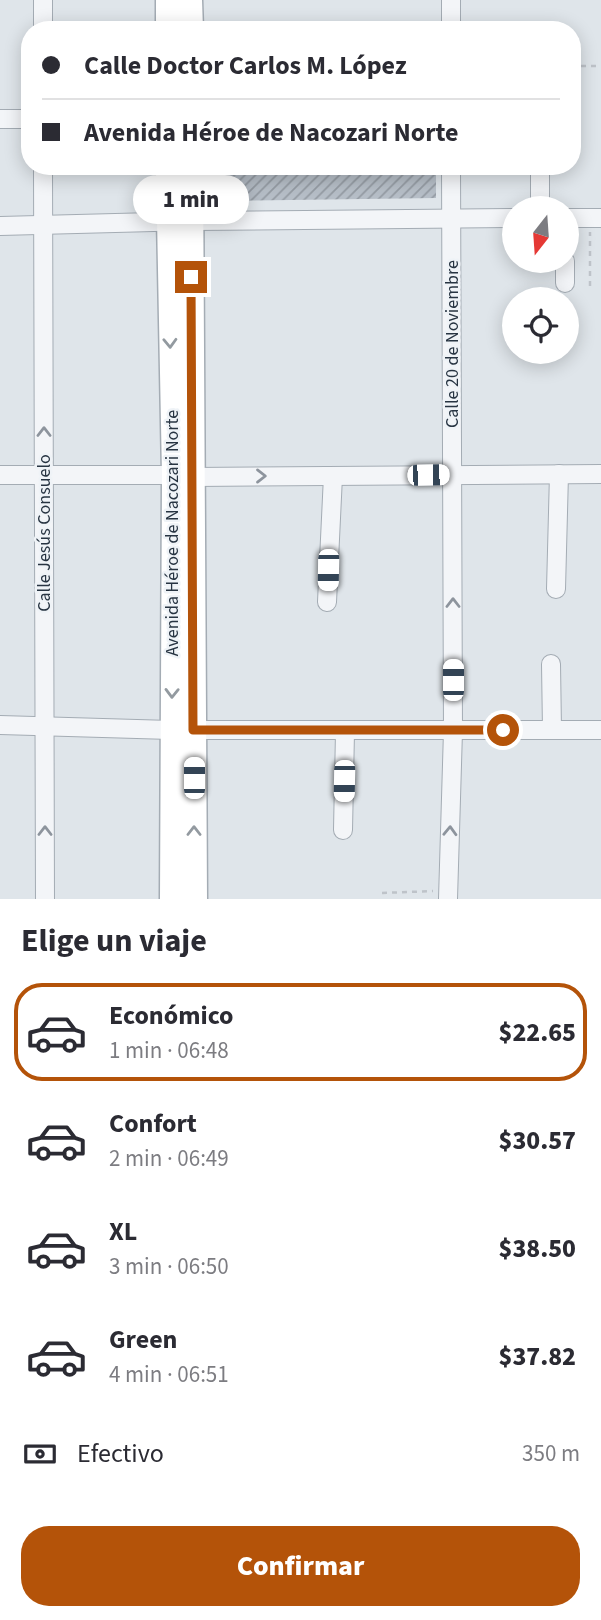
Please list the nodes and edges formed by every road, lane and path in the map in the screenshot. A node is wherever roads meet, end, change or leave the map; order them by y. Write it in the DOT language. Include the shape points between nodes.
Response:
graph roads {
  1 [pos="43,0"];
  2 [pos="168,0"];
  3 [pos="190,0"];
  4 [pos="451,0"];
  5 [pos="43,21"];
  6 [pos="168,21"];
  7 [pos="191,21"];
  8 [pos="451,21"];
  9 [pos="581,66"];
  10 [pos="601,66"];
  11 [pos="0,119"];
  12 [pos="21,119"];
  13 [pos="43,175"];
  14 [pos="170,175"];
  15 [pos="189,175"];
  16 [pos="451,175"];
  17 [pos="540,175"];
  18 [pos="540,196"];
  19 [pos="502,218"];
  20 [pos="595,218"];
  21 [pos="451,219"];
  22 [pos="180,222"];
  23 [pos="44,225"];
  24 [pos="0,226"];
  25 [pos="565,273"];
  26 [pos="565,283"];
  27 [pos="590,286"];
  28 [pos="452,474"];
  29 [pos="559,474"];
  30 [pos="601,474"];
  31 [pos="0,475"];
  32 [pos="183,476"];
  33 [pos="332,476"];
  34 [pos="44,477"];
  35 [pos="556,589"];
  36 [pos="327,602"];
  37 [pos="551,664"];
  38 [pos="0,725"];
  39 [pos="45,727"];
  40 [pos="182,730"];
  41 [pos="552,730"];
  42 [pos="601,730"];
  43 [pos="453,731"];
  44 [pos="345,732"];
  45 [pos="343,830"];
  46 [pos="382,893"];
  47 [pos="448,895"];
  48 [pos="45,899"];
  49 [pos="172,899"];
  50 [pos="195,899"];
  1 -- 5 [label="street"];
  2 -- 6 [label="main road"];
  3 -- 7 [label="main road"];
  4 -- 8 [label="street"];
  9 -- 10 [label="path"];
  11 -- 12 [label="street"];
  13 -- 23 [label="street, Calle Jesús Consuelo"];
  14 -- 22 [label="main road, Avenida Héroe de Nacozari Norte"];
  15 -- 22 [label="main road, Avenida Héroe de Nacozari Norte"];
  16 -- 21 [label="street, Calle 20 de Noviembre"];
  17 -- 18 [label="street"];
  19 -- 21 [label="street"];
  20 -- 27 [label="path"];
  21 -- 22 [label="street"];
  21 -- 28 [label="street, Calle 20 de Noviembre"];
  22 -- 23 [label="street"];
  22 -- 32 [label="main road, Avenida Héroe de Nacozari Norte"];
  23 -- 24 [label="street"];
  34 -- 23 [label="street, Calle Jesús Consuelo, one-way"];
  25 -- 26 [label="street"];
  28 -- 29 [label="street"];
  28 -- 33 [label="street"];
  43 -- 28 [label="street, Calle 20 de Noviembre, one-way"];
  29 -- 30 [label="street"];
  29 -- 35 [label="street"];
  31 -- 34 [label="street"];
  32 -- 33 [label="street, one-way"];
  32 -- 34 [label="street"];
  32 -- 40 [label="main road, Avenida Héroe de Nacozari Norte"];
  33 -- 36 [label="street"];
  34 -- 39 [label="street, Calle Jesús Consuelo"];
  37 -- 41 [label="street"];
  38 -- 39 [label="street"];
  39 -- 40 [label="street"];
  48 -- 39 [label="street, Calle Jesús Consuelo, one-way"];
  40 -- 44 [label="street"];
  40 -- 49 [label="main road, Avenida Héroe de Nacozari Norte"];
  50 -- 40 [label="main road, Avenida Héroe de Nacozari Norte, one-way"];
  41 -- 42 [label="street"];
  41 -- 43 [label="street"];
  43 -- 44 [label="street"];
  47 -- 43 [label="street, Calle 20 de Noviembre, one-way"];
  44 -- 45 [label="street"];
  46 -- 47 [label="path"];
}
